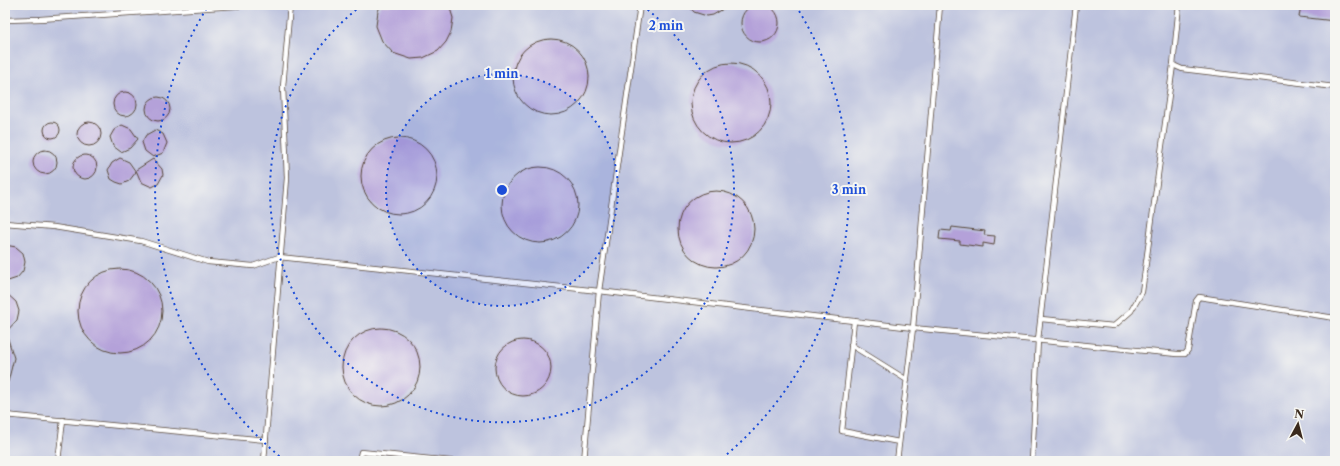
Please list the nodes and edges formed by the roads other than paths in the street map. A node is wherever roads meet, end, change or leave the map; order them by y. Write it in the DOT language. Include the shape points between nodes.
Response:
graph roads {
  1 [pos="251,5"];
  2 [pos="272,5"];
  3 [pos="290,5"];
  4 [pos="640,5"];
  5 [pos="940,5"];
  6 [pos="1076,5"];
  7 [pos="1179,5"];
  8 [pos="5,20"];
  9 [pos="1173,65"];
  10 [pos="1335,87"];
  11 [pos="5,223"];
  12 [pos="279,258"];
  13 [pos="599,291"];
  14 [pos="1335,318"];
  15 [pos="1041,319"];
  16 [pos="854,321"];
  17 [pos="913,328"];
  18 [pos="1038,340"];
  19 [pos="851,346"];
  20 [pos="907,380"];
  21 [pos="5,415"];
  22 [pos="63,420"];
  23 [pos="266,440"];
  24 [pos="899,442"];
  25 [pos="58,461"];
  26 [pos="264,461"];
  27 [pos="359,461"];
  28 [pos="451,461"];
  29 [pos="584,461"];
  30 [pos="897,461"];
  31 [pos="1032,461"];
  1 -- 8 [label="lane"];
  2 -- 3 [label="lane"];
  3 -- 12 [label="lane" via="283,87 287,178"];
  4 -- 13 [label="lane"];
  5 -- 17 [label="lane"];
  6 -- 15 [label="lane"];
  7 -- 9 [label="lane"];
  9 -- 10 [label="lane" via="1182,69"];
  9 -- 15 [label="lane" via="1142,292 1131,311 1114,326"];
  11 -- 12 [label="lane" via="54,227 141,241 208,262 253,266"];
  12 -- 13 [label="lane"];
  12 -- 23 [label="lane"];
  13 -- 16 [label="lane"];
  13 -- 29 [label="lane"];
  14 -- 18 [label="lane" via="1199,297 1185,354"];
  15 -- 18 [label="lane"];
  16 -- 17 [label="lane"];
  16 -- 19 [label="lane"];
  17 -- 18 [label="lane"];
  17 -- 20 [label="lane"];
  18 -- 31 [label="lane"];
  19 -- 20 [label="lane"];
  19 -- 24 [label="lane" via="842,431"];
  20 -- 24 [label="lane"];
  21 -- 22 [label="lane"];
  22 -- 23 [label="lane"];
  22 -- 25 [label="lane"];
  23 -- 26 [label="lane"];
  24 -- 30 [label="lane"];
  27 -- 28 [label="lane" via="361,452"];
}
